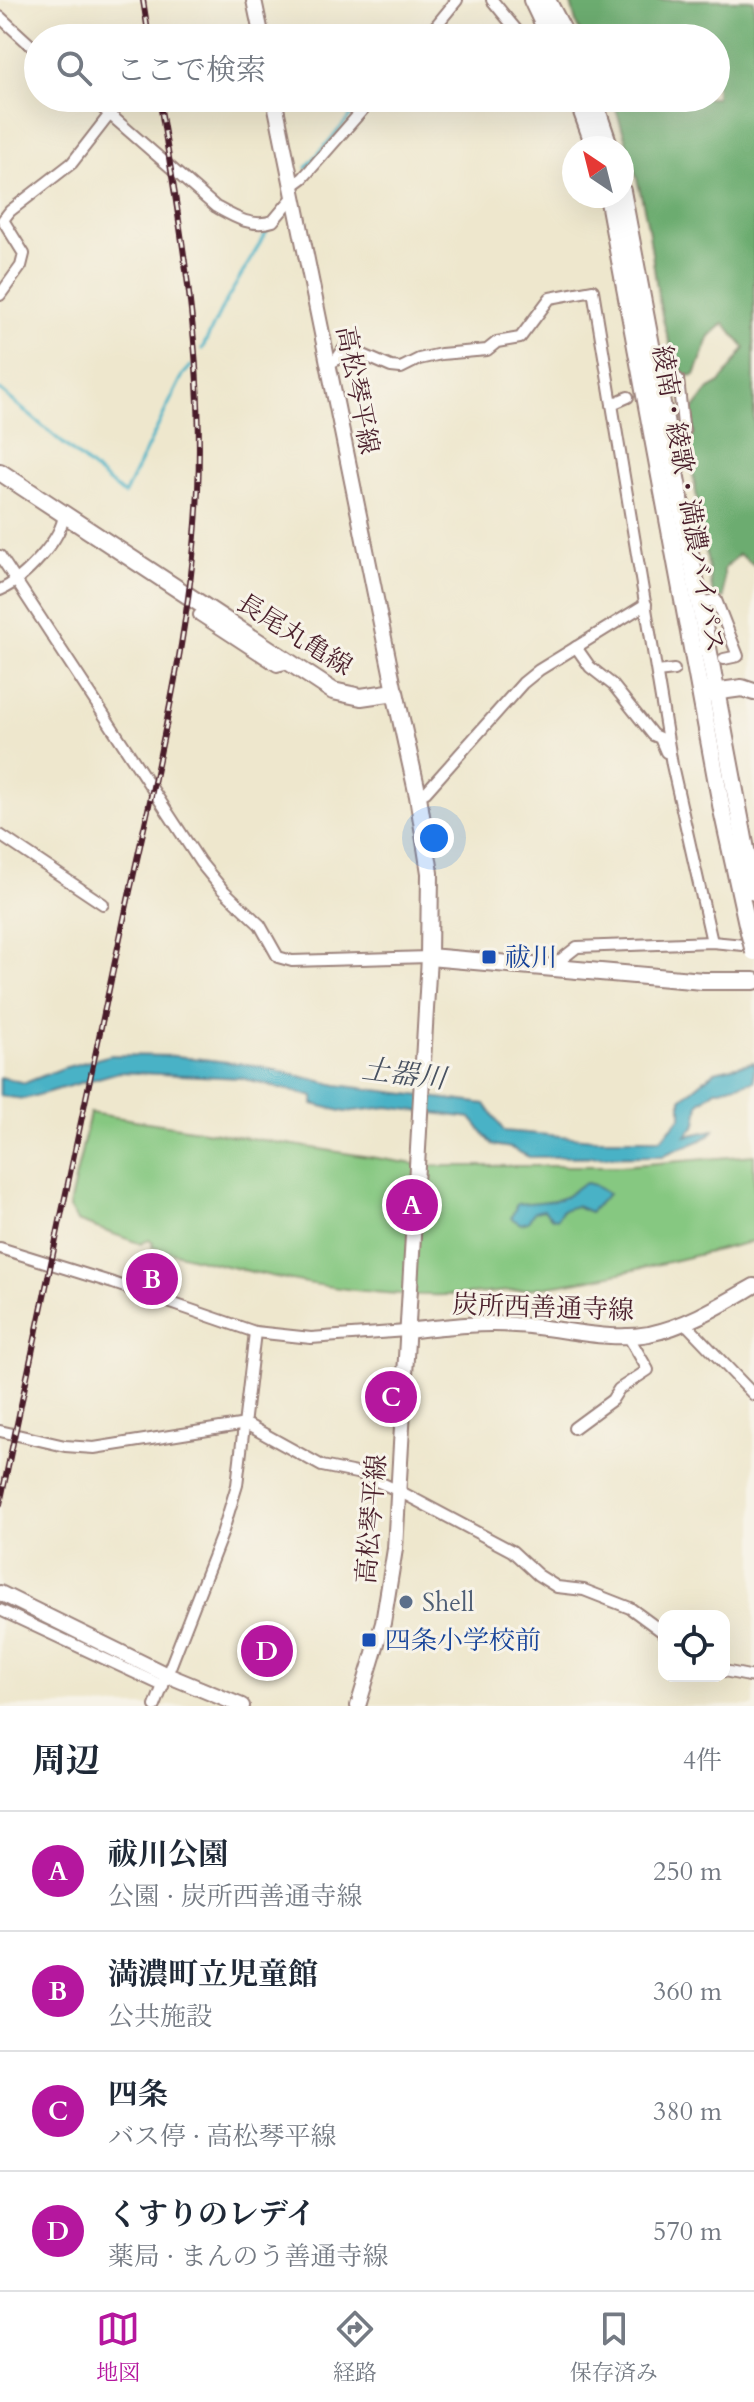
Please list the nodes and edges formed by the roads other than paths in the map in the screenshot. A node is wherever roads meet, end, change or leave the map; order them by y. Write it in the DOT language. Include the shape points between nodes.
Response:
graph roads {
  1 [pos="254,0"];
  2 [pos="457,0"];
  3 [pos="492,0"];
  4 [pos="532,0"];
  5 [pos="547,0"];
  6 [pos="0,17"];
  7 [pos="259,24"];
  8 [pos="437,24"];
  9 [pos="512,24"];
  10 [pos="543,24"];
  11 [pos="560,24"];
  12 [pos="24,39"];
  13 [pos="108,112"];
  14 [pos="277,112"];
  15 [pos="361,112"];
  16 [pos="582,112"];
  17 [pos="598,112"];
  18 [pos="110,114"];
  19 [pos="591,136"];
  20 [pos="606,136"];
  21 [pos="293,191"];
  22 [pos="611,208"];
  23 [pos="625,208"];
  24 [pos="0,295"];
  25 [pos="329,364"];
  26 [pos="670,380"];
  27 [pos="628,397"];
  28 [pos="612,404"];
  29 [pos="662,442"];
  30 [pos="0,472"];
  31 [pos="64,513"];
  32 [pos="0,556"];
  33 [pos="17,582"];
  34 [pos="0,590"];
  35 [pos="700,603"];
  36 [pos="646,604"];
  37 [pos="199,615"];
  38 [pos="576,647"];
  39 [pos="724,659"];
  40 [pos="289,663"];
  41 [pos="674,670"];
  42 [pos="657,672"];
  43 [pos="395,692"];
  44 [pos="709,692"];
  45 [pos="754,692"];
  46 [pos="672,765"];
  47 [pos="418,796"];
  48 [pos="0,835"];
  49 [pos="754,892"];
  50 [pos="103,904"];
  51 [pos="712,942"];
  52 [pos="754,946"];
  53 [pos="754,952"];
  54 [pos="428,964"];
  55 [pos="549,969"];
  56 [pos="754,981"];
  57 [pos="0,1248"];
  58 [pos="754,1286"];
  59 [pos="685,1323"];
  60 [pos="406,1331"];
  61 [pos="255,1332"];
  62 [pos="627,1334"];
  63 [pos="754,1395"];
  64 [pos="246,1424"];
  65 [pos="574,1428"];
  66 [pos="0,1431"];
  67 [pos="399,1491"];
  68 [pos="0,1593"];
  69 [pos="0,1610"];
  70 [pos="658,1629"];
  71 [pos="730,1673"];
  72 [pos="753,1675"];
  73 [pos="165,1680"];
  74 [pos="155,1706"];
  75 [pos="242,1706"];
  76 [pos="358,1706"];
  1 -- 7 [label="main road"];
  2 -- 8 [label="street"];
  3 -- 9 [label="street"];
  4 -- 10 [label="main road"];
  5 -- 11 [label="main road"];
  6 -- 12 [label="street"];
  13 -- 18 [label="street"];
  14 -- 21 [label="main road, 高松琴平線"];
  15 -- 21 [label="street"];
  16 -- 19 [label="main road"];
  17 -- 20 [label="main road"];
  18 -- 21 [label="street" via="234,217 251,224 273,221"];
  18 -- 24 [label="street" via="72,163 3,220 24,254"];
  21 -- 25 [label="main road, 高松琴平線"];
  22 -- 29 [label="main road, 綾南・綾歌・満濃バイパス"];
  23 -- 29 [label="main road, 綾南・綾歌・満濃バイパス"];
  25 -- 28 [label="street" via="345,347 401,368 441,354 487,350 497,342 520,338 550,298 593,290"];
  25 -- 43 [label="main road, 高松琴平線"];
  26 -- 29 [label="street" via="678,379 684,434"];
  27 -- 28 [label="street"];
  28 -- 36 [label="street"];
  29 -- 35 [label="main road, 綾南・綾歌・満濃バイパス"];
  29 -- 44 [label="main road, 綾南・綾歌・満濃バイパス"];
  30 -- 31 [label="main road, 長尾丸亀線"];
  31 -- 33 [label="street" via="64,523"];
  31 -- 40 [label="main road, 長尾丸亀線"];
  32 -- 33 [label="street"];
  33 -- 34 [label="street"];
  33 -- 54 [label="street" via="200,862 260,925 278,957"];
  35 -- 39 [label="street" via="716,600 738,656"];
  35 -- 44 [label="main road, 綾南・綾歌・満濃バイパス"];
  36 -- 38 [label="street"];
  36 -- 42 [label="street"];
  37 -- 40 [label="street" via="277,666"];
  38 -- 46 [label="street" via="660,738"];
  38 -- 47 [label="street" via="523,683"];
  40 -- 43 [label="main road, 長尾丸亀線" via="350,696"];
  41 -- 42 [label="street"];
  42 -- 46 [label="street"];
  43 -- 47 [label="main road"];
  44 -- 45 [label="main road"];
  44 -- 49 [label="main road, 綾南・綾歌・満濃バイパス"];
  44 -- 53 [label="main road, 綾南・綾歌・満濃バイパス, bridge" via="722,810"];
  46 -- 51 [label="street"];
  47 -- 54 [label="main road" via="430,873"];
  48 -- 50 [label="street"];
  51 -- 52 [label="street"];
  51 -- 55 [label="street" via="577,947"];
  54 -- 55 [label="main road"];
  54 -- 60 [label="main road"];
  55 -- 56 [label="main road"];
  57 -- 61 [label="street"];
  58 -- 59 [label="main road, 炭所西善通寺線"];
  59 -- 62 [label="main road, 炭所西善通寺線"];
  59 -- 63 [label="street"];
  60 -- 61 [label="street" via="311,1338"];
  60 -- 62 [label="main road, 炭所西善通寺線" via="476,1324"];
  60 -- 67 [label="main road, 高松琴平線"];
  61 -- 64 [label="street"];
  62 -- 65 [label="street" via="648,1370 632,1375 612,1400"];
  64 -- 66 [label="street" via="94,1448"];
  64 -- 67 [label="street" via="322,1466 361,1474"];
  64 -- 73 [label="street" via="237,1485 222,1534"];
  67 -- 70 [label="street" via="512,1551 557,1587 609,1599"];
  67 -- 76 [label="main road, 高松琴平線" via="388,1599"];
  68 -- 73 [label="main road"];
  69 -- 73 [label="street"];
  71 -- 72 [label="street"];
  73 -- 74 [label="street"];
  73 -- 75 [label="main road"];
}
